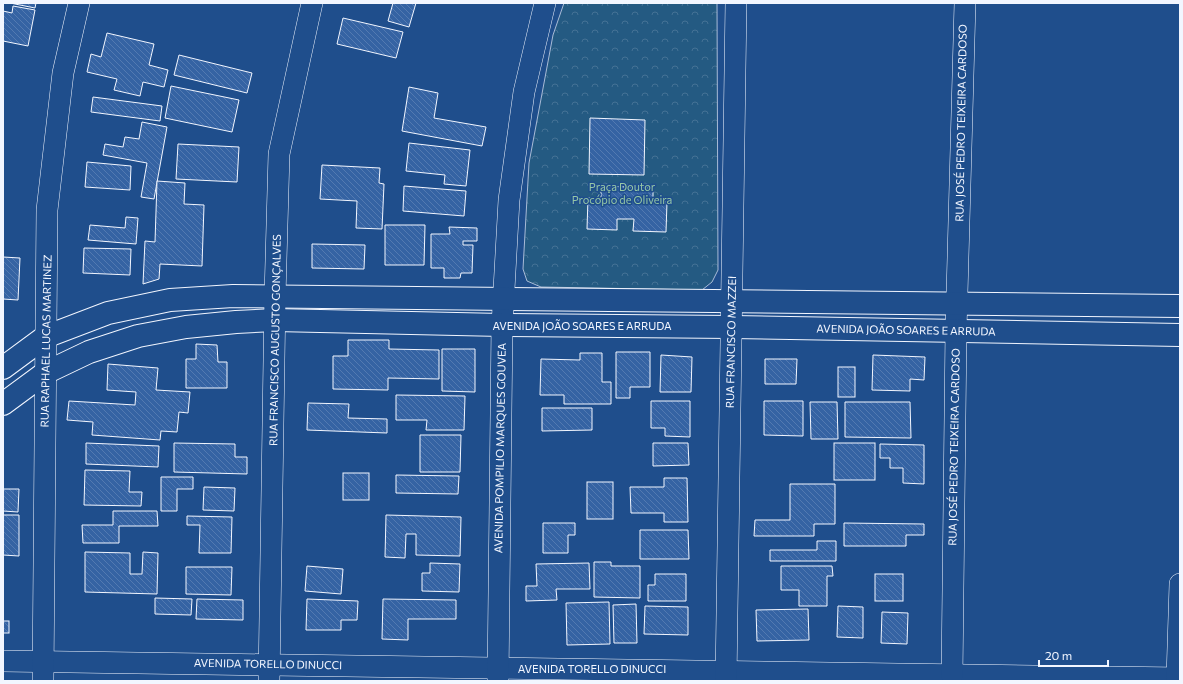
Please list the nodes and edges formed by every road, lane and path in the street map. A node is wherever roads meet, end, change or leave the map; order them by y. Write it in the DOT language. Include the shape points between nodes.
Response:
graph roads {
  1 [pos="80,3"];
  2 [pos="312,3"];
  3 [pos="544,3"];
  4 [pos="736,3"];
  5 [pos="964,3"];
  6 [pos="275,296"];
  7 [pos="503,299"];
  8 [pos="732,302"];
  9 [pos="957,303"];
  10 [pos="1180,306"];
  11 [pos="275,320"];
  12 [pos="502,325"];
  13 [pos="732,327"];
  14 [pos="956,330"];
  15 [pos="1180,335"];
  16 [pos="45,337"];
  17 [pos="3,368"];
  18 [pos="45,373"];
  19 [pos="3,404"];
  20 [pos="1180,584"];
  21 [pos="3,661"];
  22 [pos="44,671"];
  23 [pos="269,672"];
  24 [pos="498,675"];
  25 [pos="726,676"];
  26 [pos="952,676"];
  27 [pos="1179,678"];
  1 -- 16 [label="street, RUA RAPHAEL LUCAS MARTINEZ" via="63,73 47,210"];
  2 -- 6 [label="street, RUA FRANCISCO AUGUSTO GONÇALVES" via="279,154"];
  3 -- 7 [label="street, AVENIDA POMPILIO MARQUES GOUVEA" via="524,92 509,200"];
  4 -- 8 [label="street, RUA FRANCISCO MAZZEI"];
  5 -- 9 [label="street, RUA JOSÉ PEDRO TEIXEIRA CARDOSO"];
  6 -- 7 [label="street"];
  6 -- 11 [label="street, RUA FRANCISCO AUGUSTO GONÇALVES"];
  6 -- 16 [label="street" via="170,300 108,313"];
  7 -- 8 [label="street"];
  7 -- 12 [label="street, AVENIDA POMPILIO MARQUES GOUVEA"];
  8 -- 9 [label="street"];
  8 -- 13 [label="street, RUA FRANCISCO MAZZEI"];
  9 -- 10 [label="street"];
  9 -- 14 [label="street, RUA JOSÉ PEDRO TEIXEIRA CARDOSO"];
  11 -- 12 [label="street, AVENIDA JOÃO SOARES E ARRUDA"];
  11 -- 18 [label="street, AVENIDA JOÃO SOARES E ARRUDA" via="186,327 138,336 89,352"];
  11 -- 23 [label="street, RUA FRANCISCO AUGUSTO GONÇALVES"];
  12 -- 13 [label="street, AVENIDA JOÃO SOARES E ARRUDA"];
  12 -- 24 [label="street, AVENIDA POMPILIO MARQUES GOUVEA"];
  13 -- 14 [label="street, AVENIDA JOÃO SOARES E ARRUDA"];
  13 -- 25 [label="street, RUA FRANCISCO MAZZEI"];
  14 -- 15 [label="street, AVENIDA JOÃO SOARES E ARRUDA"];
  14 -- 26 [label="street, RUA JOSÉ PEDRO TEIXEIRA CARDOSO"];
  16 -- 17 [label="street"];
  16 -- 18 [label="street, RUA RAPHAEL LUCAS MARTINEZ"];
  18 -- 19 [label="street, AVENIDA JOÃO SOARES E ARRUDA"];
  18 -- 22 [label="street, RUA RAPHAEL LUCAS MARTINEZ"];
  20 -- 27 [label="street"];
  21 -- 22 [label="street, AVENIDA TORELLO DINUCCI"];
  22 -- 23 [label="street, AVENIDA TORELLO DINUCCI"];
  23 -- 24 [label="street, AVENIDA TORELLO DINUCCI"];
  24 -- 25 [label="street, AVENIDA TORELLO DINUCCI"];
  25 -- 26 [label="street, AVENIDA TORELLO DINUCCI"];
  26 -- 27 [label="street, AVENIDA TORELLO DINUCCI"];
}
